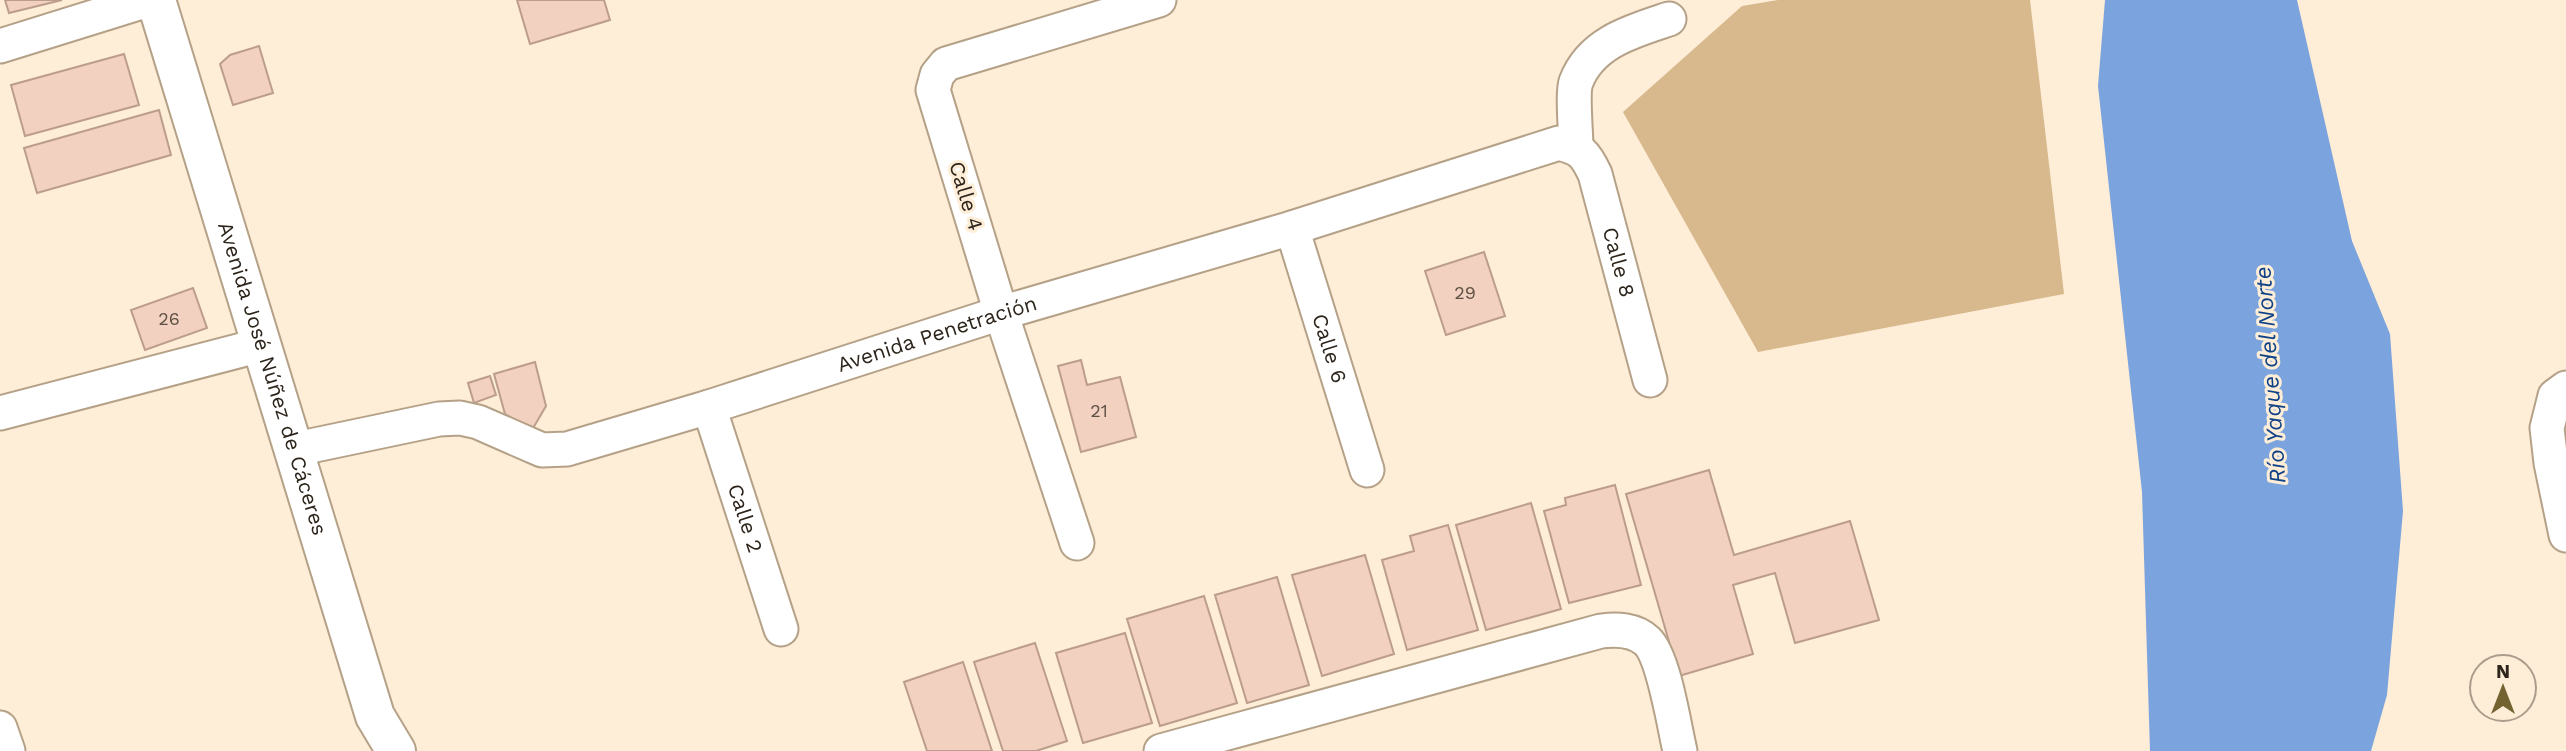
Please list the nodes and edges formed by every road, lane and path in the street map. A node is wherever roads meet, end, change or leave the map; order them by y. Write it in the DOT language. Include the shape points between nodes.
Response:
graph roads {
  1 [pos="148,0"];
  2 [pos="156,0"];
  3 [pos="1160,0"];
  4 [pos="1669,19"];
  5 [pos="0,46"];
  6 [pos="1576,148"];
  7 [pos="1292,228"];
  8 [pos="1002,313"];
  9 [pos="261,345"];
  10 [pos="1650,380"];
  11 [pos="2566,388"];
  12 [pos="709,407"];
  13 [pos="0,413"];
  14 [pos="296,449"];
  15 [pos="1367,470"];
  16 [pos="2566,535"];
  17 [pos="1077,543"];
  18 [pos="781,629"];
  19 [pos="0,728"];
  20 [pos="8,751"];
  21 [pos="396,751"];
  22 [pos="1161,751"];
  23 [pos="1681,751"];
  1 -- 5 [label="street"];
  2 -- 9 [label="main road, Avenida José Núñez de Cáceres"];
  3 -- 8 [label="street, Calle 4" via="969,56 946,64 937,75 933,90"];
  4 -- 6 [label="street" via="1620,36 1592,55 1575,83"];
  6 -- 7 [label="street, Avenida Penetración" via="1559,143 1529,151"];
  6 -- 10 [label="street, Calle 8" via="1587,157 1595,174"];
  7 -- 8 [label="street, Avenida Penetración"];
  7 -- 15 [label="street, Calle 6"];
  8 -- 12 [label="street, Avenida Penetración"];
  8 -- 17 [label="street, Calle 4"];
  9 -- 13 [label="street"];
  9 -- 14 [label="main road, Avenida José Núñez de Cáceres"];
  11 -- 16 [label="street" via="2555,396 2547,428"];
  12 -- 14 [label="street, Avenida Penetración" via="567,449 542,450 460,418"];
  12 -- 18 [label="street, Calle 2"];
  14 -- 21 [label="main road, Avenida José Núñez de Cáceres" via="375,716"];
  19 -- 20 [label="street"];
  22 -- 23 [label="street" via="1618,629 1636,633 1649,643 1659,662"];
}
